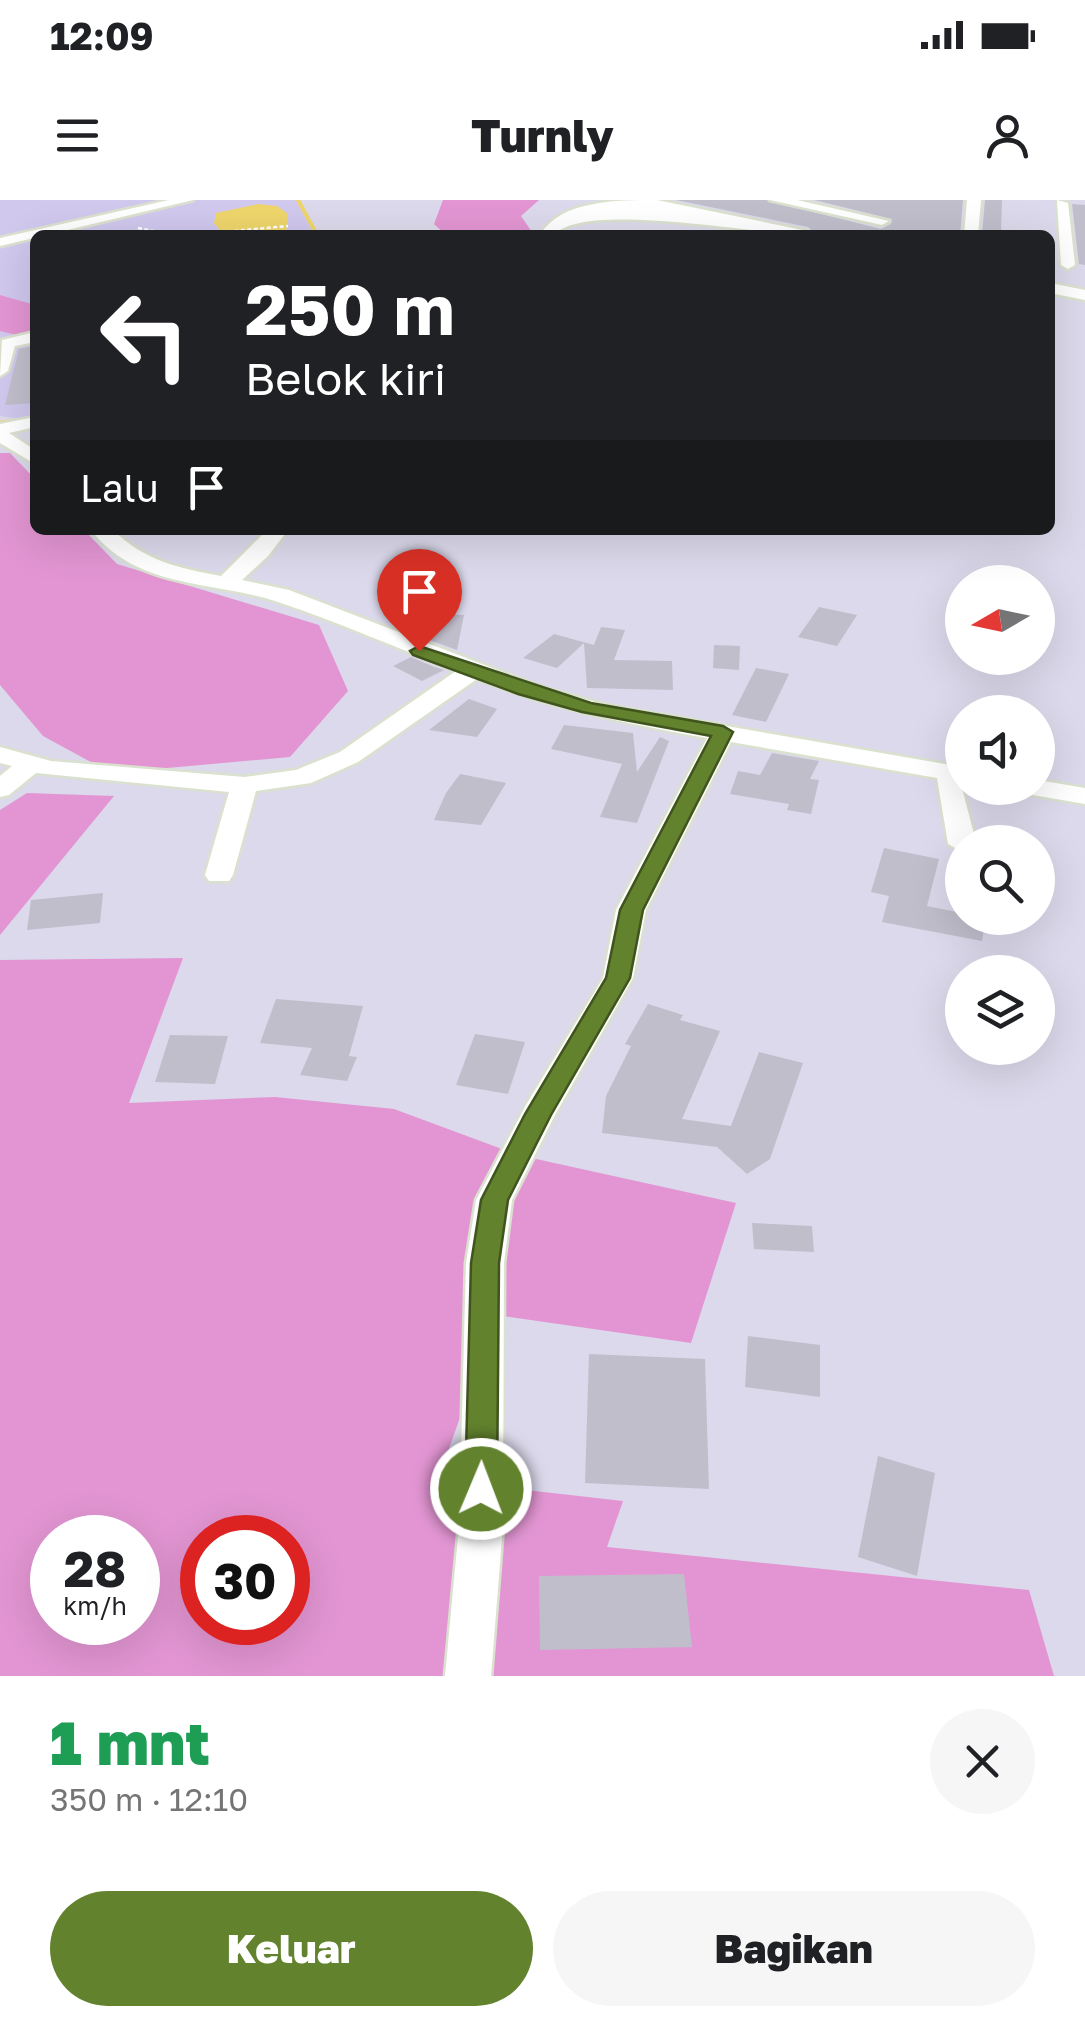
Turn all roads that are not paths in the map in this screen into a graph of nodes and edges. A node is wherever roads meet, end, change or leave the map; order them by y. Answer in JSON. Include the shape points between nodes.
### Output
{"nodes":[{"id":1,"x":175,"y":200,"type":"edge"},
{"id":2,"x":186,"y":200,"type":"edge"},
{"id":3,"x":628,"y":200,"type":"edge"},
{"id":4,"x":638,"y":200,"type":"edge"},
{"id":5,"x":777,"y":200,"type":"edge"},
{"id":6,"x":974,"y":200,"type":"edge"},
{"id":7,"x":886,"y":202,"type":"edge"},
{"id":8,"x":1060,"y":203,"type":"dead end"},
{"id":9,"x":881,"y":228,"type":"edge"},
{"id":10,"x":47,"y":230,"type":"edge"},
{"id":11,"x":50,"y":230,"type":"edge"},
{"id":12,"x":549,"y":230,"type":"edge"},
{"id":13,"x":784,"y":230,"type":"edge"},
{"id":14,"x":971,"y":230,"type":"edge"},
{"id":15,"x":30,"y":234,"type":"edge"},
{"id":16,"x":30,"y":234,"type":"edge"},
{"id":17,"x":0,"y":241,"type":"edge"},
{"id":18,"x":1055,"y":264,"type":"edge"},
{"id":19,"x":1068,"y":264,"type":"junction"},
{"id":20,"x":1085,"y":266,"type":"edge"},
{"id":21,"x":1055,"y":289,"type":"edge"},
{"id":22,"x":1085,"y":295,"type":"edge"},
{"id":23,"x":30,"y":338,"type":"edge"},
{"id":24,"x":0,"y":371,"type":"edge"},
{"id":25,"x":30,"y":423,"type":"edge"},
{"id":26,"x":0,"y":432,"type":"edge"},
{"id":27,"x":30,"y":454,"type":"edge"},
{"id":28,"x":106,"y":535,"type":"edge"},
{"id":29,"x":274,"y":535,"type":"edge"},
{"id":30,"x":261,"y":552,"type":"junction"},
{"id":31,"x":226,"y":583,"type":"junction"},
{"id":32,"x":281,"y":595,"type":"junction"},
{"id":33,"x":472,"y":670,"type":"junction"},
{"id":34,"x":723,"y":732,"type":"junction"},
{"id":35,"x":0,"y":756,"type":"edge"},
{"id":36,"x":30,"y":766,"type":"junction"},
{"id":37,"x":945,"y":772,"type":"edge"},
{"id":38,"x":244,"y":785,"type":"junction"},
{"id":39,"x":0,"y":789,"type":"edge"},
{"id":40,"x":1055,"y":791,"type":"edge"},
{"id":41,"x":1085,"y":796,"type":"edge"},
{"id":42,"x":219,"y":875,"type":"dead end"},
{"id":43,"x":468,"y":1676,"type":"edge"}],
"edges":[{"from":1,"to":10,"type":"street"},
{"from":2,"to":11,"type":"street"},
{"from":3,"to":12,"type":"street","via":[[574,210]]},
{"from":4,"to":13,"type":"street"},
{"from":5,"to":9,"type":"street"},
{"from":6,"to":14,"type":"street"},
{"from":7,"to":9,"type":"street"},
{"from":8,"to":19,"type":"street"},
{"from":15,"to":17,"type":"street"},
{"from":16,"to":17,"type":"street"},
{"from":18,"to":19,"type":"street"},
{"from":19,"to":20,"type":"street"},
{"from":21,"to":22,"type":"street"},
{"from":23,"to":24,"type":"street","via":[[8,343]]},
{"from":25,"to":26,"type":"street"},
{"from":26,"to":27,"type":"street"},
{"from":28,"to":31,"type":"street","via":[[144,564]]},
{"from":29,"to":30,"type":"street"},
{"from":30,"to":31,"type":"street"},
{"from":30,"to":32,"type":"street"},
{"from":31,"to":32,"type":"street"},
{"from":32,"to":33,"type":"street"},
{"from":33,"to":34,"type":"street","via":[[588,708]]},
{"from":33,"to":38,"type":"street","via":[[327,770]]},
{"from":34,"to":37,"type":"street"},
{"from":34,"to":43,"type":"street","via":[[632,910],[618,978],[494,1200],[485,1263],[481,1526]]},
{"from":35,"to":36,"type":"street"},
{"from":36,"to":38,"type":"street"},
{"from":36,"to":39,"type":"street"},
{"from":38,"to":42,"type":"street"},
{"from":40,"to":41,"type":"street"}]}
